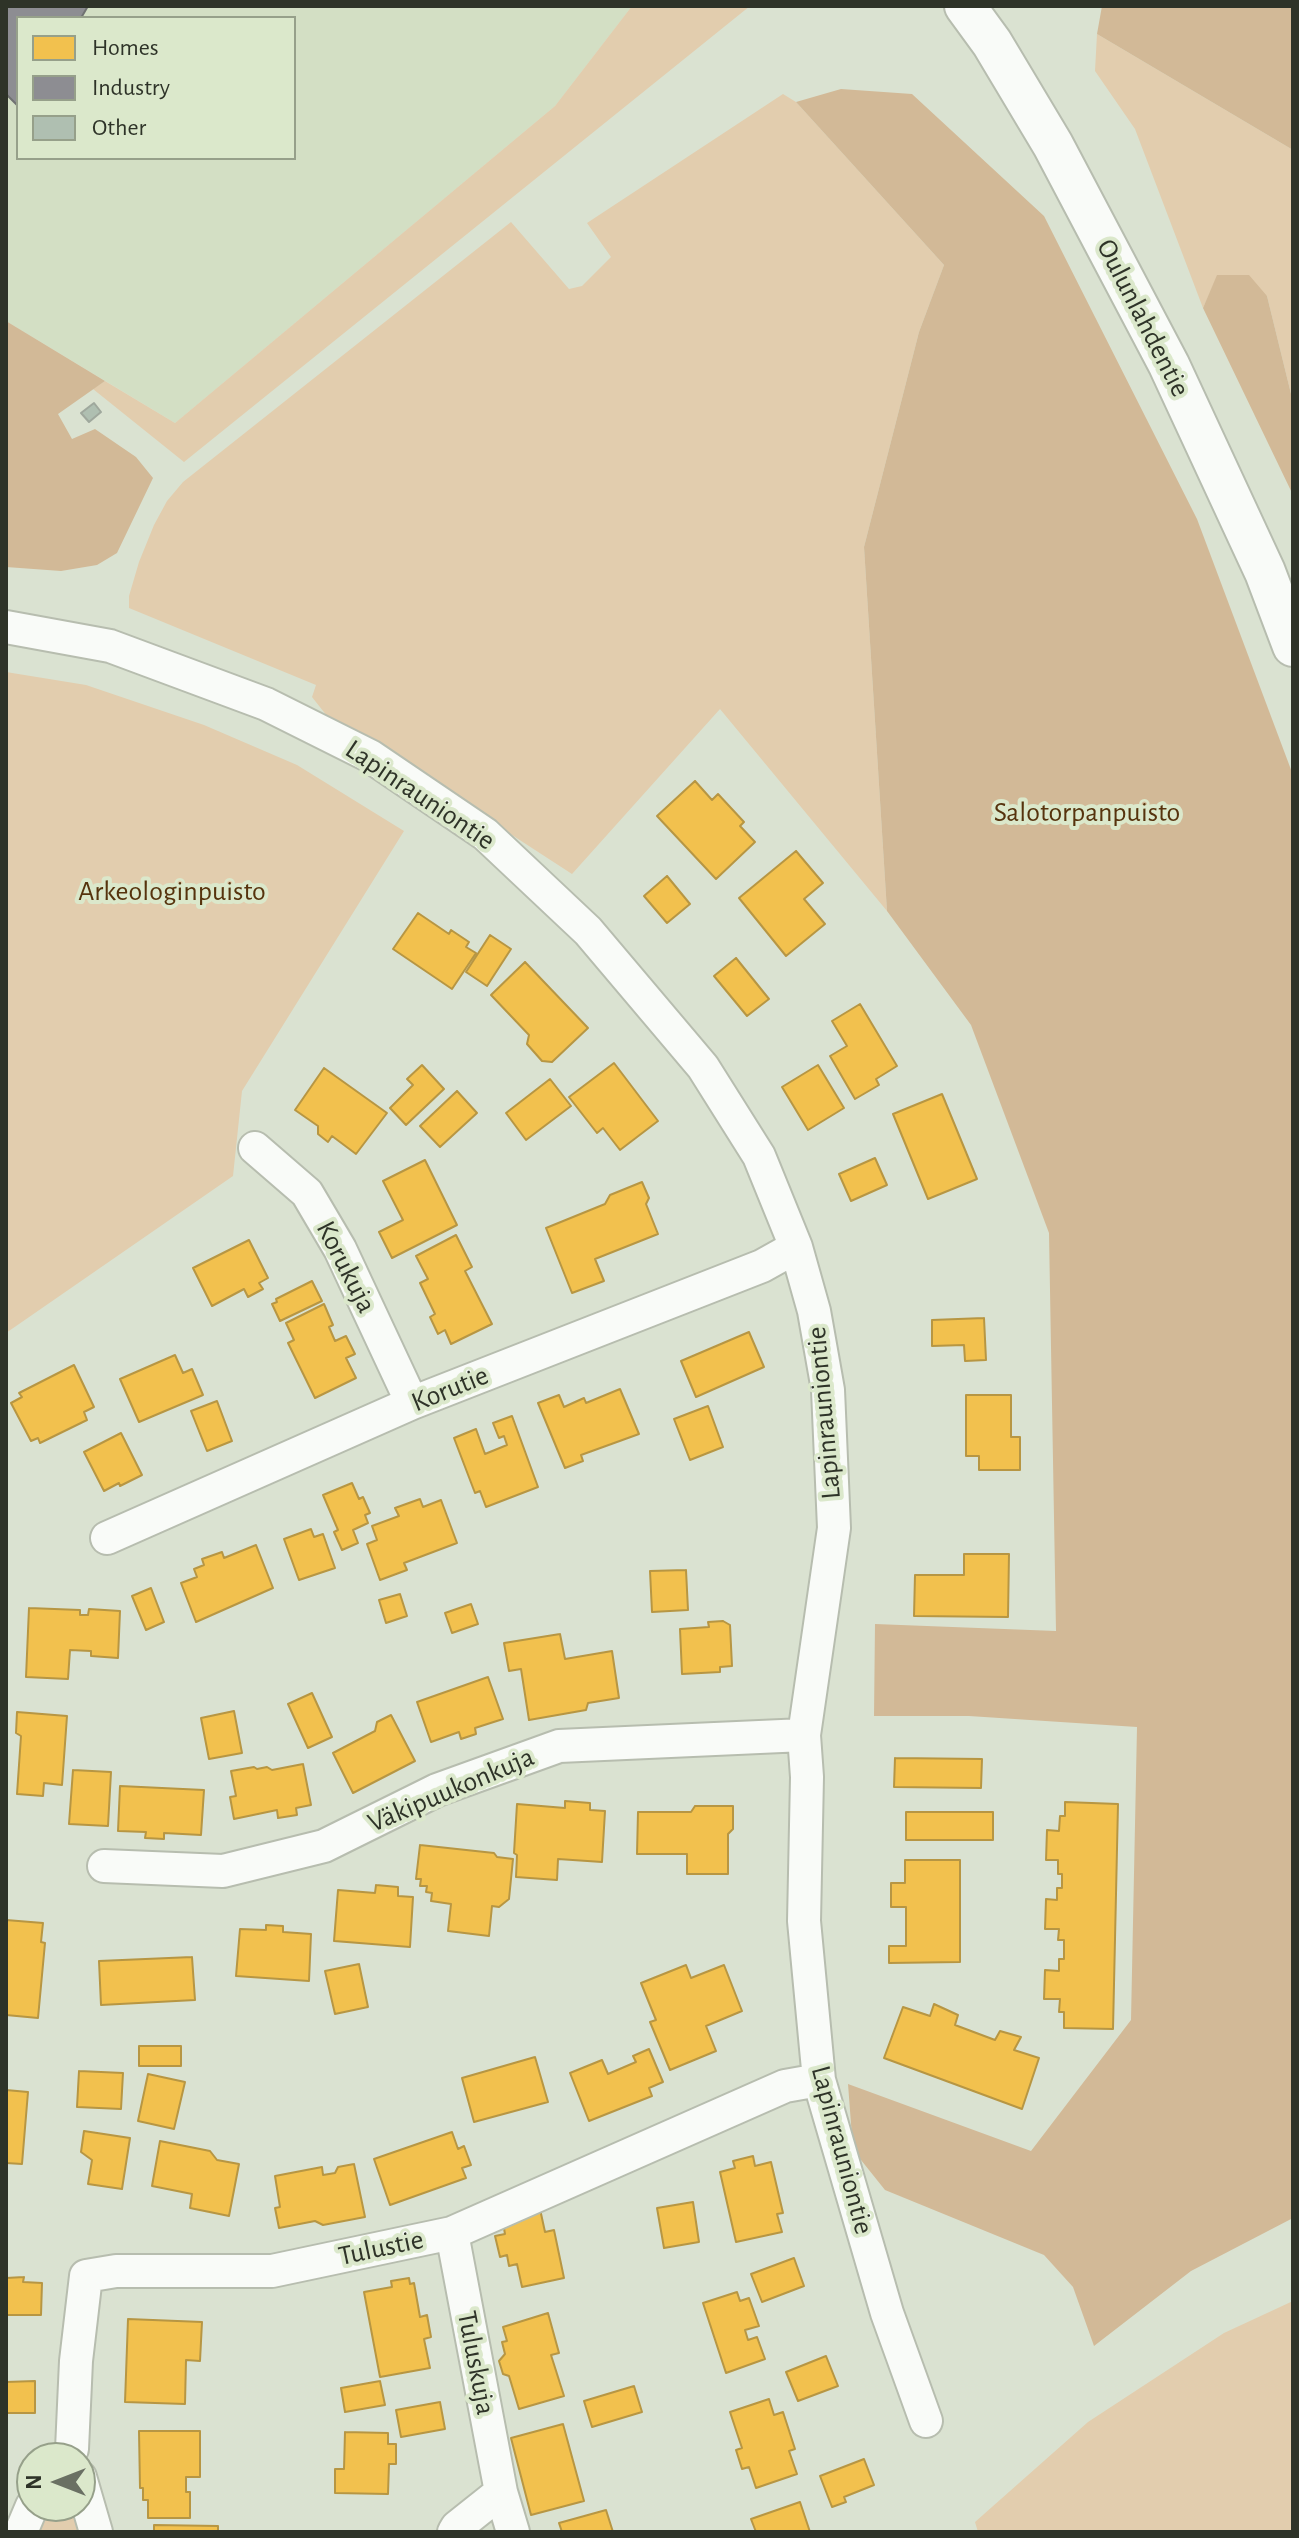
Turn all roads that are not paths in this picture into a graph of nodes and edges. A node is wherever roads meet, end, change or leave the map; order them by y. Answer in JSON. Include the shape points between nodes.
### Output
{"nodes":[{"id":1,"x":965,"y":6,"type":"edge"},
{"id":2,"x":6,"y":627,"type":"edge"},
{"id":3,"x":1293,"y":646,"type":"edge"},
{"id":4,"x":255,"y":1148,"type":"dead end"},
{"id":5,"x":796,"y":1247,"type":"junction"},
{"id":6,"x":412,"y":1403,"type":"junction"},
{"id":7,"x":107,"y":1538,"type":"dead end"},
{"id":8,"x":804,"y":1735,"type":"junction"},
{"id":9,"x":104,"y":1866,"type":"dead end"},
{"id":10,"x":819,"y":2080,"type":"junction"},
{"id":11,"x":452,"y":2233,"type":"junction"},
{"id":12,"x":926,"y":2421,"type":"dead end"},
{"id":13,"x":74,"y":2442,"type":"edge"},
{"id":14,"x":501,"y":2492,"type":"junction"},
{"id":15,"x":454,"y":2532,"type":"edge"},
{"id":16,"x":513,"y":2532,"type":"edge"}],
"edges":[{"from":1,"to":3,"type":"main road","name":"Oulunlahdentie","via":[[1053,145],[1169,365],[1265,572]]},
{"from":2,"to":5,"type":"street","name":"Lapinrauniontie","via":[[110,646],[266,704],[370,756],[485,834],[588,931],[703,1067],[759,1156]]},
{"from":4,"to":6,"type":"street","name":"Korukuja","via":[[307,1193],[340,1249]]},
{"from":5,"to":6,"type":"street","name":"Korutie","via":[[762,1266]]},
{"from":5,"to":8,"type":"street","name":"Lapinrauniontie","via":[[828,1390],[834,1528]]},
{"from":6,"to":7,"type":"street","name":"Korutie"},
{"from":8,"to":9,"type":"street","name":"Väkipuukonkuja","via":[[559,1746],[437,1790],[324,1846],[223,1871]]},
{"from":8,"to":10,"type":"street","name":"Lapinrauniontie","via":[[804,1921]]},
{"from":10,"to":11,"type":"street","name":"Tulustie","via":[[785,2086]]},
{"from":10,"to":12,"type":"street","name":"Lapinrauniontie","via":[[887,2313]]},
{"from":11,"to":13,"type":"street","name":"Tulustie","via":[[272,2271],[116,2271],[86,2276]]},
{"from":11,"to":14,"type":"street","name":"Tuluskuja"},
{"from":14,"to":15,"type":"street"},
{"from":14,"to":16,"type":"street","name":"Tuluskuja"}]}
